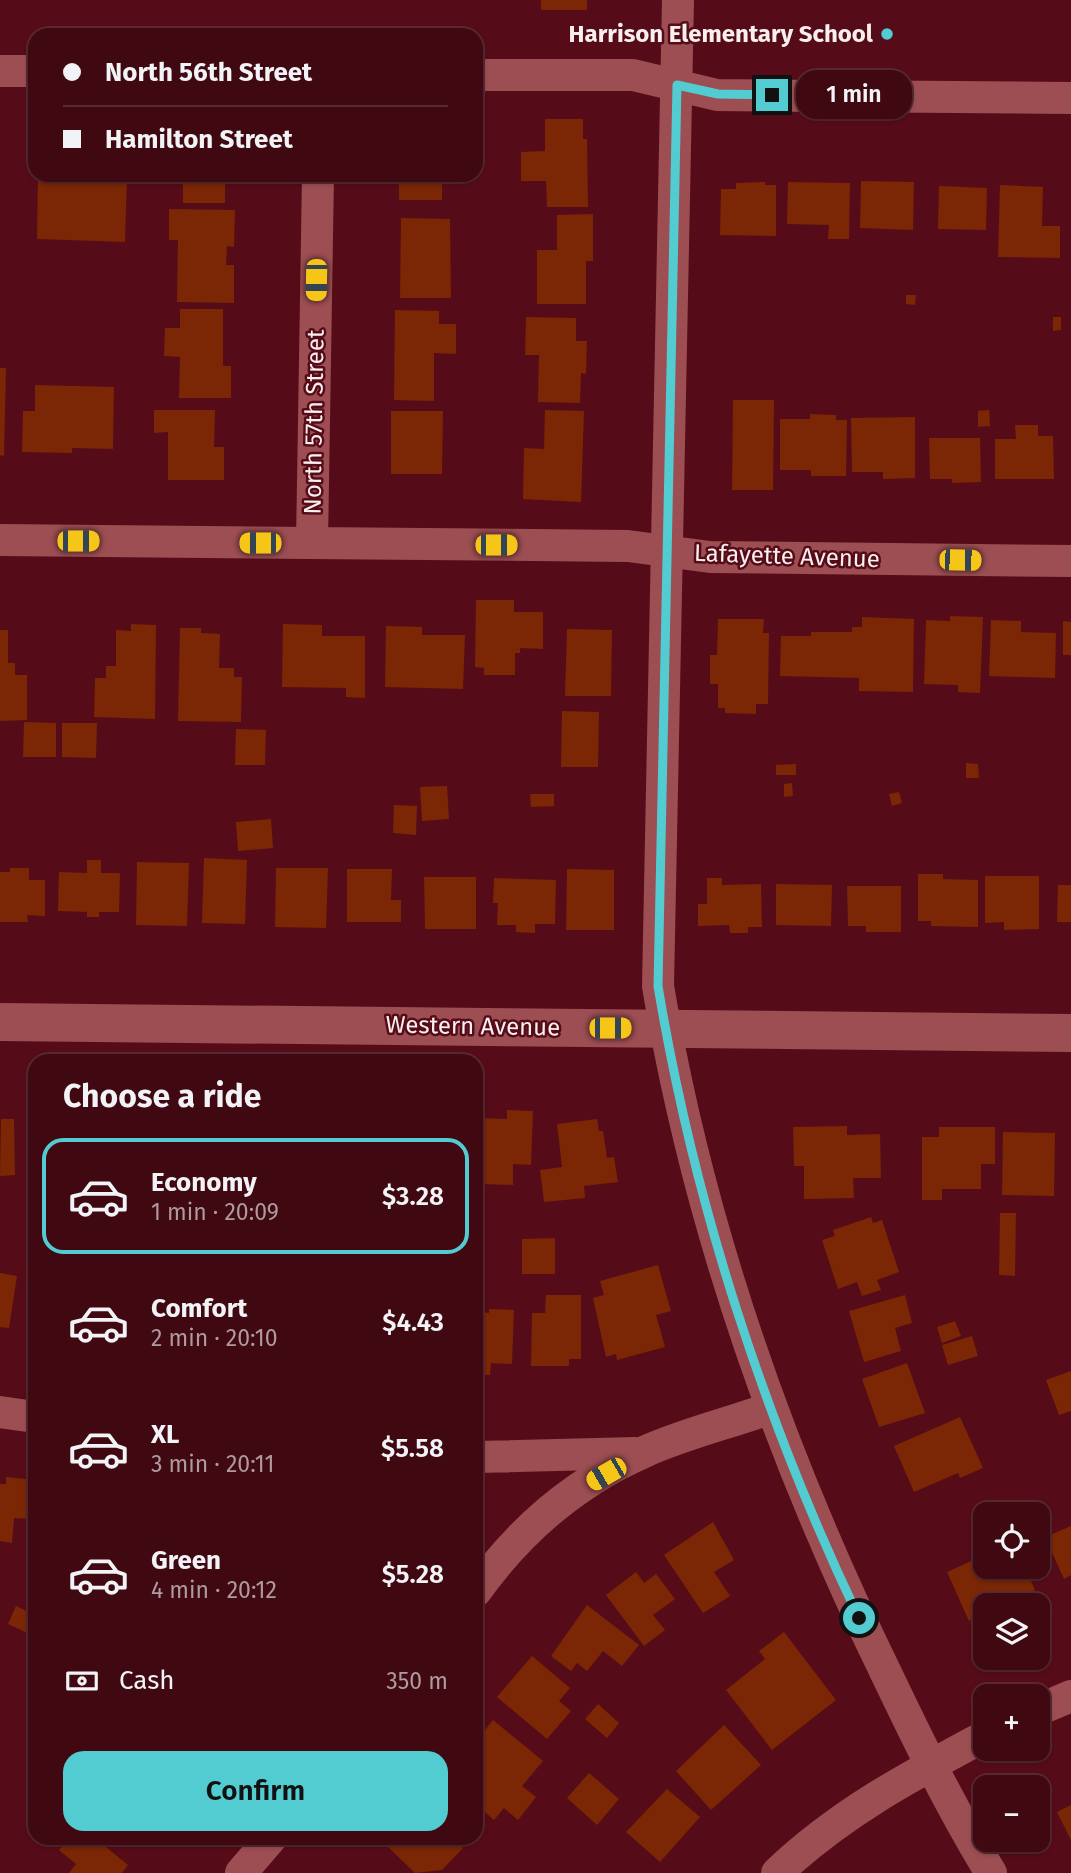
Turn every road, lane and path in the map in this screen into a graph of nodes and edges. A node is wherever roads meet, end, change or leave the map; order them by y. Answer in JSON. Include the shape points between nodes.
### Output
{"nodes":[{"id":1,"x":678,"y":0,"type":"edge"},
{"id":2,"x":0,"y":71,"type":"edge"},
{"id":3,"x":28,"y":71,"type":"edge"},
{"id":4,"x":483,"y":75,"type":"edge"},
{"id":5,"x":677,"y":85,"type":"junction"},
{"id":6,"x":1071,"y":97,"type":"edge"},
{"id":7,"x":318,"y":182,"type":"edge"},
{"id":8,"x":0,"y":540,"type":"edge"},
{"id":9,"x":312,"y":543,"type":"junction"},
{"id":10,"x":667,"y":551,"type":"junction"},
{"id":11,"x":1071,"y":561,"type":"edge"},
{"id":12,"x":0,"y":1022,"type":"edge"},
{"id":13,"x":665,"y":1028,"type":"junction"},
{"id":14,"x":1071,"y":1033,"type":"edge"},
{"id":15,"x":771,"y":1408,"type":"junction"},
{"id":16,"x":0,"y":1412,"type":"edge"},
{"id":17,"x":28,"y":1416,"type":"edge"},
{"id":18,"x":643,"y":1452,"type":"junction"},
{"id":19,"x":483,"y":1457,"type":"edge"},
{"id":20,"x":483,"y":1571,"type":"edge"},
{"id":21,"x":1071,"y":1696,"type":"edge"},
{"id":22,"x":1050,"y":1705,"type":"edge"},
{"id":23,"x":973,"y":1742,"type":"edge"},
{"id":24,"x":931,"y":1765,"type":"junction"},
{"id":25,"x":265,"y":1845,"type":"edge"},
{"id":26,"x":241,"y":1873,"type":"edge"},
{"id":27,"x":777,"y":1873,"type":"edge"},
{"id":28,"x":991,"y":1873,"type":"edge"}],
"edges":[{"from":1,"to":5,"type":"street"},
{"from":2,"to":3,"type":"street"},
{"from":4,"to":5,"type":"street","via":[[633,75]]},
{"from":5,"to":6,"type":"street","via":[[718,94]]},
{"from":5,"to":10,"type":"street"},
{"from":7,"to":9,"type":"street","name":"North 57th Street"},
{"from":8,"to":9,"type":"street","name":"Lafayette Avenue"},
{"from":9,"to":10,"type":"street","name":"Lafayette Avenue","via":[[628,546]]},
{"from":10,"to":11,"type":"street","name":"Lafayette Avenue","via":[[710,557]]},
{"from":10,"to":13,"type":"street","via":[[658,986]]},
{"from":12,"to":13,"type":"street","name":"Western Avenue"},
{"from":13,"to":14,"type":"street","name":"Western Avenue"},
{"from":13,"to":15,"type":"street","via":[[675,1086],[724,1268]]},
{"from":15,"to":18,"type":"street"},
{"from":15,"to":24,"type":"street","via":[[848,1595]]},
{"from":16,"to":17,"type":"street"},
{"from":18,"to":19,"type":"street"},
{"from":18,"to":20,"type":"street","via":[[535,1520]]},
{"from":21,"to":22,"type":"street"},
{"from":23,"to":24,"type":"street"},
{"from":24,"to":27,"type":"street","via":[[837,1821]]},
{"from":24,"to":28,"type":"street"},
{"from":25,"to":26,"type":"street"}]}
